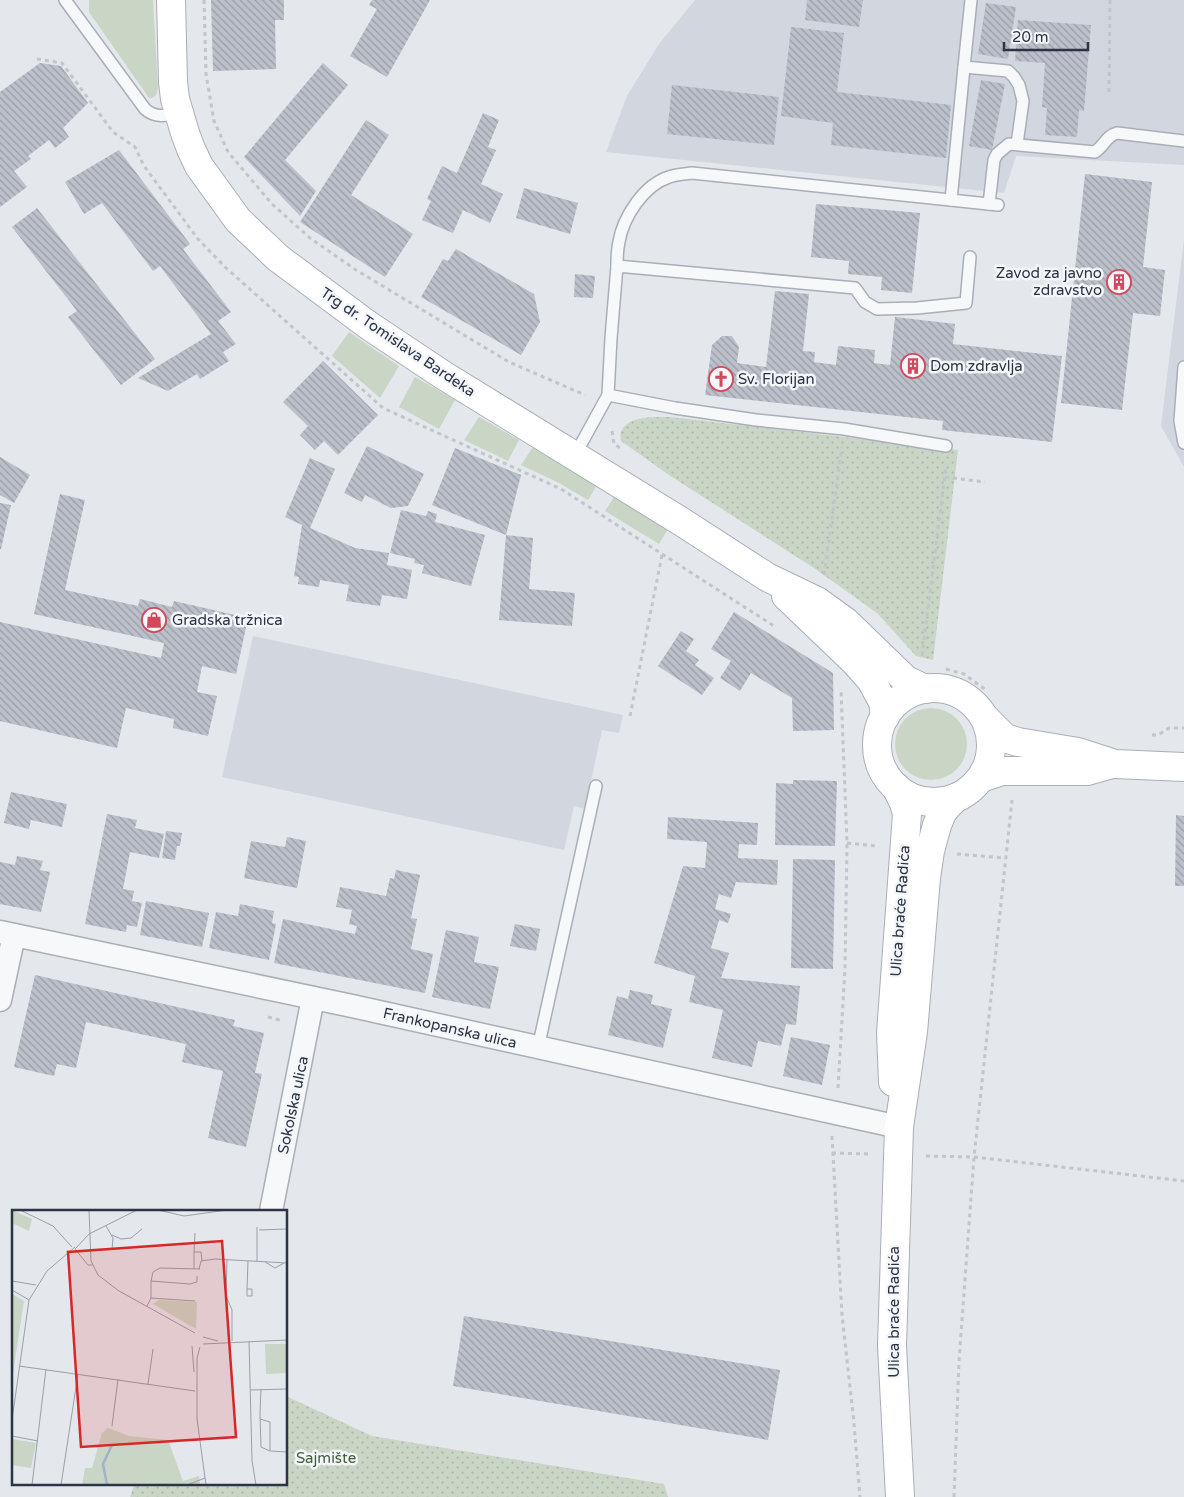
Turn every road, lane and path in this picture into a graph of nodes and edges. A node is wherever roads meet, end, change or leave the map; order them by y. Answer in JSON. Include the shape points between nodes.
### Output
{"nodes":[{"id":1,"x":64,"y":0,"type":"edge"},
{"id":2,"x":171,"y":0,"type":"edge"},
{"id":3,"x":204,"y":0,"type":"edge"},
{"id":4,"x":971,"y":0,"type":"edge"},
{"id":5,"x":1110,"y":0,"type":"edge"},
{"id":6,"x":36,"y":59,"type":"dead end"},
{"id":7,"x":964,"y":67,"type":"junction"},
{"id":8,"x":1109,"y":92,"type":"dead end"},
{"id":9,"x":178,"y":113,"type":"junction"},
{"id":10,"x":1184,"y":142,"type":"edge"},
{"id":11,"x":1017,"y":144,"type":"junction"},
{"id":12,"x":951,"y":200,"type":"junction"},
{"id":13,"x":970,"y":257,"type":"dead end"},
{"id":14,"x":617,"y":266,"type":"junction"},
{"id":15,"x":1184,"y":367,"type":"edge"},
{"id":16,"x":606,"y":399,"type":"junction"},
{"id":17,"x":844,"y":429,"type":"junction"},
{"id":18,"x":1184,"y":444,"type":"edge"},
{"id":19,"x":946,"y":446,"type":"joint"},
{"id":20,"x":575,"y":455,"type":"junction"},
{"id":21,"x":630,"y":455,"type":"dead end"},
{"id":22,"x":945,"y":478,"type":"junction"},
{"id":23,"x":986,"y":482,"type":"dead end"},
{"id":24,"x":662,"y":555,"type":"junction"},
{"id":25,"x":768,"y":577,"type":"junction"},
{"id":26,"x":823,"y":582,"type":"dead end"},
{"id":27,"x":775,"y":627,"type":"dead end"},
{"id":28,"x":928,"y":673,"type":"junction"},
{"id":29,"x":841,"y":683,"type":"dead end"},
{"id":30,"x":987,"y":691,"type":"dead end"},
{"id":31,"x":630,"y":716,"type":"dead end"},
{"id":32,"x":884,"y":717,"type":"junction"},
{"id":33,"x":984,"y":718,"type":"junction"},
{"id":34,"x":1115,"y":764,"type":"junction"},
{"id":35,"x":1184,"y":767,"type":"edge"},
{"id":36,"x":981,"y":778,"type":"junction"},
{"id":37,"x":596,"y":786,"type":"dead end"},
{"id":38,"x":896,"y":787,"type":"junction"},
{"id":39,"x":1012,"y":794,"type":"dead end"},
{"id":40,"x":955,"y":798,"type":"junction"},
{"id":41,"x":7,"y":933,"type":"edge"},
{"id":42,"x":314,"y":998,"type":"junction"},
{"id":43,"x":0,"y":1000,"type":"edge"},
{"id":44,"x":538,"y":1048,"type":"junction"},
{"id":45,"x":837,"y":1114,"type":"junction"},
{"id":46,"x":899,"y":1127,"type":"junction"},
{"id":47,"x":832,"y":1153,"type":"junction"},
{"id":48,"x":898,"y":1156,"type":"junction"},
{"id":49,"x":974,"y":1157,"type":"junction"},
{"id":50,"x":1184,"y":1181,"type":"edge"},
{"id":51,"x":271,"y":1210,"type":"edge"},
{"id":52,"x":860,"y":1497,"type":"edge"},
{"id":53,"x":900,"y":1497,"type":"edge"},
{"id":54,"x":954,"y":1497,"type":"edge"}],
"edges":[{"from":1,"to":9,"type":"lane","via":[[150,114],[168,116]]},
{"from":2,"to":9,"type":"main road","name":"Trg dr. Tomislava Bardeka","via":[[173,82]]},
{"from":3,"to":16,"type":"path","via":[[206,74],[214,121],[228,152],[272,204],[310,238],[356,270],[509,362]]},
{"from":4,"to":7,"type":"lane"},
{"from":5,"to":8,"type":"path"},
{"from":6,"to":24,"type":"path","via":[[62,64],[113,132],[135,147],[170,203],[198,239],[383,408],[561,490]]},
{"from":7,"to":11,"type":"lane","via":[[1008,71],[1014,77],[1023,101]]},
{"from":7,"to":12,"type":"lane"},
{"from":9,"to":20,"type":"main road","name":"Trg dr. Tomislava Bardeka","via":[[199,166],[238,220],[278,258],[368,325]]},
{"from":10,"to":11,"type":"lane","via":[[1117,133],[1108,137],[1095,152]]},
{"from":11,"to":12,"type":"lane","via":[[1009,144],[994,160],[993,204]]},
{"from":12,"to":14,"type":"lane","via":[[692,172],[669,177],[638,200],[619,241]]},
{"from":13,"to":14,"type":"lane","via":[[966,303],[917,308],[877,308],[865,302],[855,288]]},
{"from":14,"to":16,"type":"lane"},
{"from":15,"to":18,"type":"lane","via":[[1180,421]]},
{"from":16,"to":17,"type":"lane"},
{"from":16,"to":20,"type":"lane"},
{"from":16,"to":21,"type":"path","via":[[615,413],[614,444]]},
{"from":17,"to":19,"type":"lane"},
{"from":17,"to":26,"type":"path"},
{"from":19,"to":22,"type":"path"},
{"from":20,"to":25,"type":"main road","name":"Trg dr. Tomislava Bardeka"},
{"from":22,"to":23,"type":"path"},
{"from":22,"to":28,"type":"path"},
{"from":24,"to":27,"type":"path"},
{"from":24,"to":31,"type":"path"},
{"from":25,"to":28,"type":"main road","name":"Trg dr. Tomislava Bardeka","via":[[817,601],[846,622],[906,680]]},
{"from":25,"to":32,"type":"main road","name":"Trg dr. Tomislava Bardeka","via":[[872,680],[883,702]]},
{"from":28,"to":30,"type":"path","via":[[964,674]]},
{"from":28,"to":32,"type":"main road"},
{"from":28,"to":33,"type":"main road","via":[[941,689],[968,700]]},
{"from":29,"to":45,"type":"path","via":[[847,844]]},
{"from":32,"to":38,"type":"main road","via":[[878,735],[878,754],[884,772]]},
{"from":33,"to":34,"type":"main road","via":[[1005,738],[1078,752]]},
{"from":33,"to":36,"type":"main road","via":[[991,748]]},
{"from":34,"to":35,"type":"main road"},
{"from":34,"to":36,"type":"main road","via":[[1087,771],[1002,771]]},
{"from":36,"to":40,"type":"main road","via":[[970,790]]},
{"from":37,"to":44,"type":"lane"},
{"from":38,"to":40,"type":"main road","via":[[924,801],[940,802]]},
{"from":38,"to":46,"type":"main road","name":"Ulica braće Radića","via":[[907,814],[891,1033],[891,1071]]},
{"from":39,"to":49,"type":"path"},
{"from":40,"to":46,"type":"main road","name":"Ulica braće Radića","via":[[943,811],[930,851],[913,1032]]},
{"from":41,"to":42,"type":"street","name":"Frankopanska ulica"},
{"from":41,"to":43,"type":"street"},
{"from":42,"to":44,"type":"street","name":"Frankopanska ulica"},
{"from":42,"to":51,"type":"street","name":"Sokolska ulica"},
{"from":44,"to":45,"type":"street","name":"Frankopanska ulica"},
{"from":45,"to":46,"type":"street","name":"Frankopanska ulica"},
{"from":45,"to":47,"type":"path","via":[[831,1138]]},
{"from":46,"to":48,"type":"main road","name":"Ulica braće Radića"},
{"from":47,"to":48,"type":"path"},
{"from":47,"to":52,"type":"path","via":[[842,1315]]},
{"from":48,"to":49,"type":"path"},
{"from":48,"to":53,"type":"main road","name":"Ulica braće Radića","via":[[892,1346]]},
{"from":49,"to":50,"type":"path"},
{"from":49,"to":54,"type":"path"}]}
